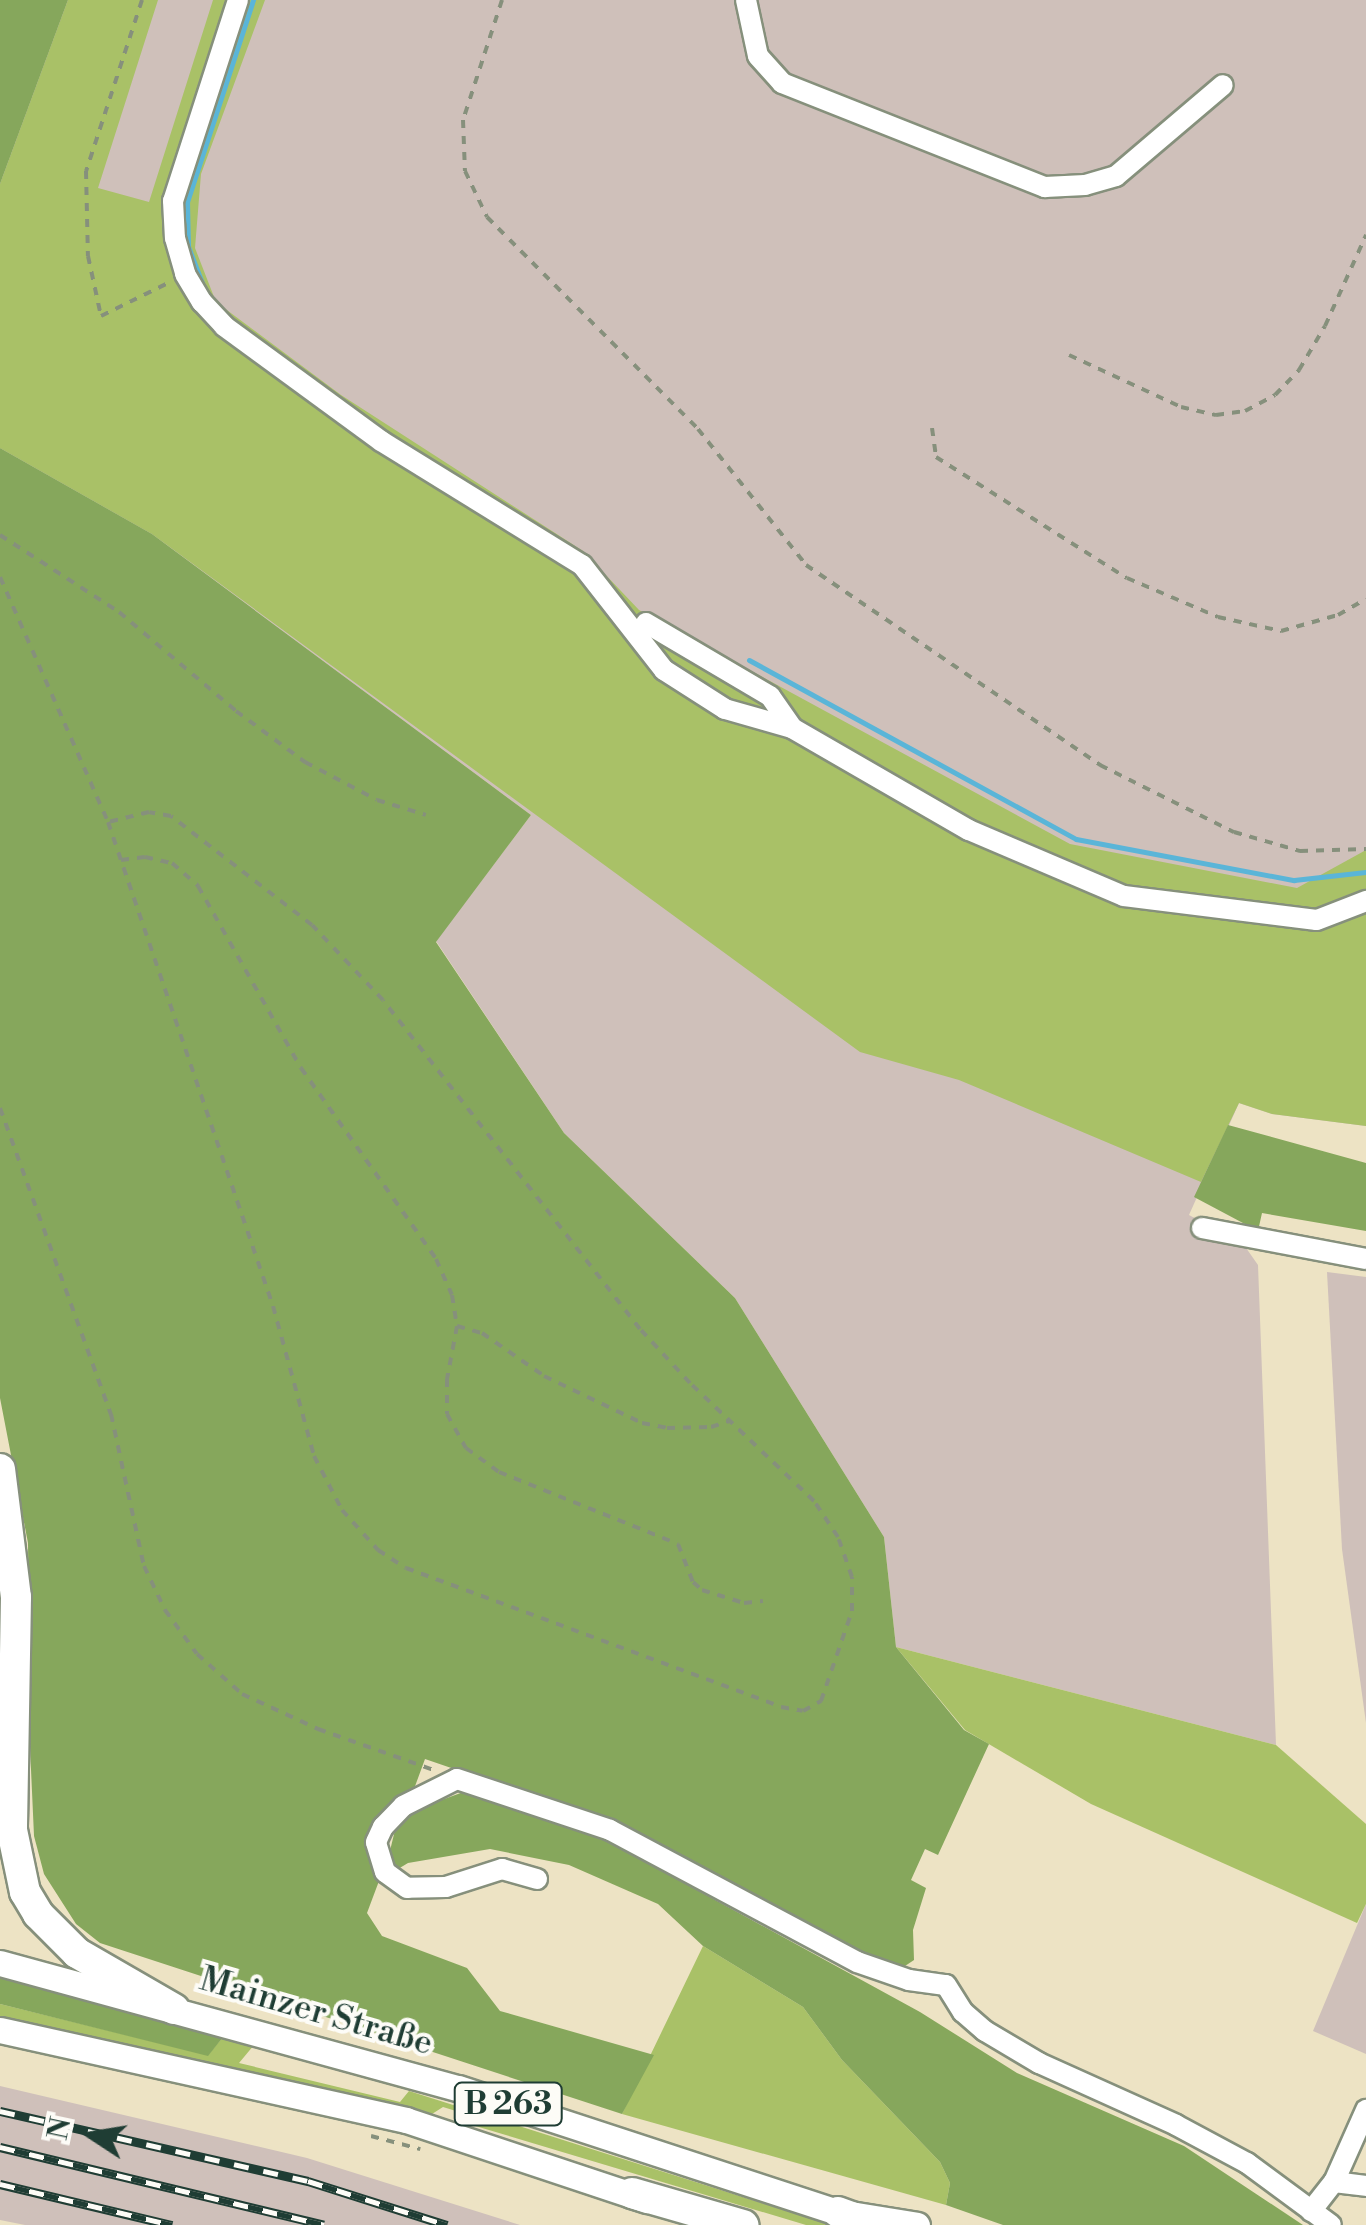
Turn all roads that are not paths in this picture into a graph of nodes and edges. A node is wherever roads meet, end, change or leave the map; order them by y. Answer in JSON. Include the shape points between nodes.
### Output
{"nodes":[{"id":1,"x":238,"y":0,"type":"edge"},
{"id":2,"x":746,"y":0,"type":"edge"},
{"id":3,"x":1223,"y":85,"type":"dead end"},
{"id":4,"x":646,"y":624,"type":"dead end"},
{"id":5,"x":792,"y":728,"type":"junction"},
{"id":6,"x":1366,"y":900,"type":"edge"},
{"id":7,"x":1202,"y":1228,"type":"dead end"},
{"id":8,"x":1366,"y":1258,"type":"edge"},
{"id":9,"x":0,"y":1469,"type":"edge"},
{"id":10,"x":537,"y":1879,"type":"dead end"},
{"id":11,"x":0,"y":1963,"type":"edge"},
{"id":12,"x":174,"y":2009,"type":"junction"},
{"id":13,"x":0,"y":2030,"type":"edge"},
{"id":14,"x":1366,"y":2110,"type":"edge"},
{"id":15,"x":1334,"y":2182,"type":"junction"},
{"id":16,"x":1366,"y":2186,"type":"edge"},
{"id":17,"x":632,"y":2192,"type":"junction"},
{"id":18,"x":1311,"y":2211,"type":"junction"},
{"id":19,"x":838,"y":2212,"type":"junction"},
{"id":20,"x":698,"y":2225,"type":"edge"},
{"id":21,"x":742,"y":2225,"type":"edge"},
{"id":22,"x":874,"y":2225,"type":"edge"},
{"id":23,"x":916,"y":2225,"type":"edge"},
{"id":24,"x":1331,"y":2225,"type":"edge"}],
"edges":[{"from":1,"to":5,"type":"street","via":[[176,182],[174,238],[202,302],[333,408],[582,565],[664,670],[725,709]]},
{"from":2,"to":3,"type":"street","via":[[758,56],[782,83],[1045,187],[1116,176]]},
{"from":4,"to":5,"type":"street","via":[[770,696]]},
{"from":5,"to":6,"type":"street","via":[[969,830],[1124,896],[1318,920]]},
{"from":7,"to":8,"type":"street"},
{"from":9,"to":12,"type":"highway","via":[[16,1597],[12,1830],[25,1892],[77,1952]]},
{"from":10,"to":18,"type":"street","via":[[502,1869],[446,1887],[407,1888],[385,1872],[376,1842],[403,1806],[457,1779],[610,1830],[857,1962],[946,1985],[985,2032],[1233,2155]]},
{"from":11,"to":12,"type":"main road","name":"Mainzer Straße","number":"B 263"},
{"from":12,"to":19,"type":"main road","name":"Mainzer Straße","number":"B 263","via":[[476,2094]]},
{"from":13,"to":17,"type":"main road","number":"B 263","via":[[406,2120]]},
{"from":14,"to":15,"type":"street"},
{"from":15,"to":16,"type":"street"},
{"from":15,"to":18,"type":"street"},
{"from":17,"to":20,"type":"main road","number":"B 263"},
{"from":17,"to":21,"type":"highway"},
{"from":18,"to":24,"type":"street"},
{"from":19,"to":22,"type":"highway","number":"B 263"},
{"from":19,"to":23,"type":"main road","number":"B 263"}]}
